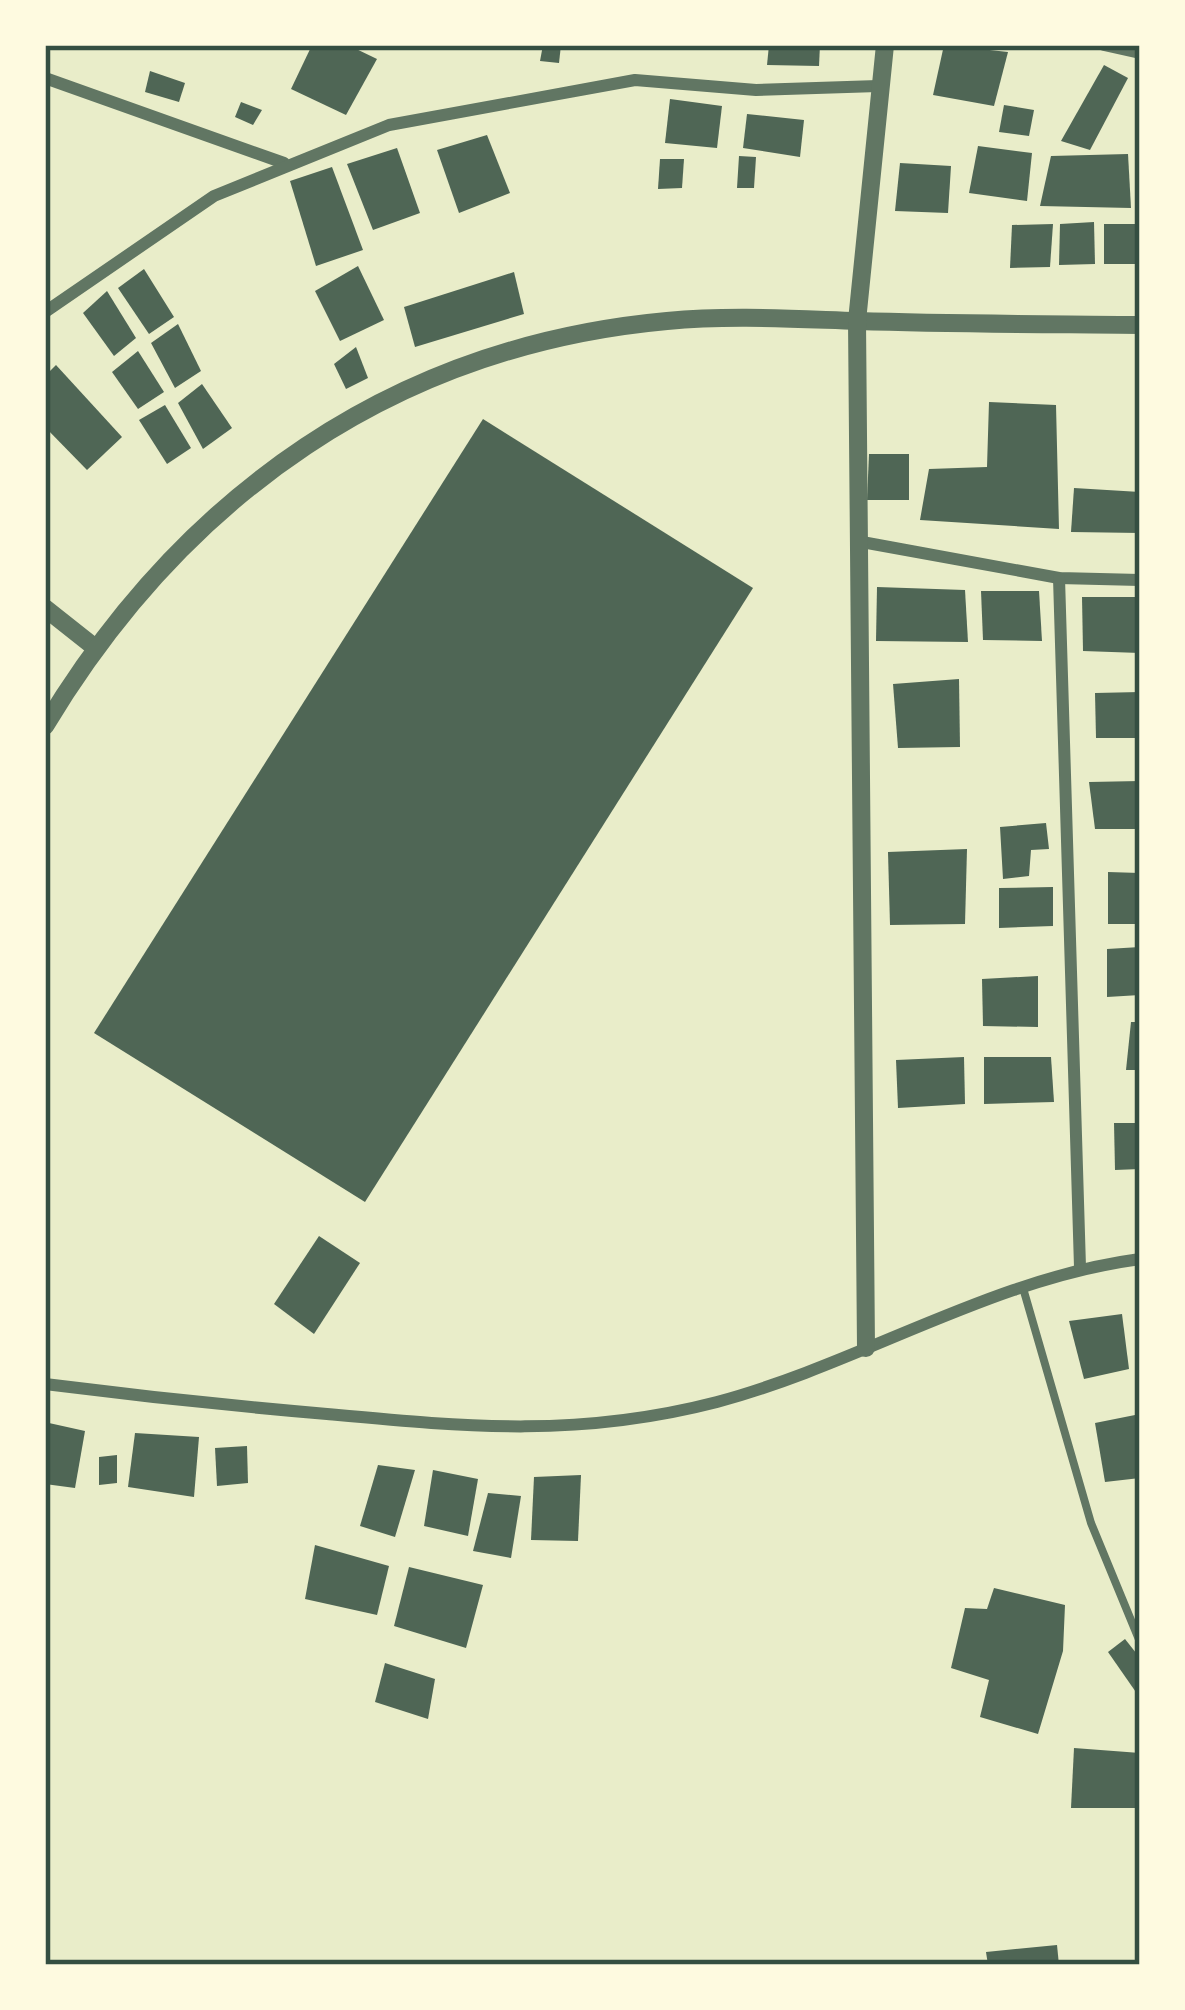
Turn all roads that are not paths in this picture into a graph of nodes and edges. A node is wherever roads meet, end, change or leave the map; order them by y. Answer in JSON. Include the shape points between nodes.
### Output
{"nodes":[{"id":1,"x":885,"y":45,"type":"edge"},
{"id":2,"x":1104,"y":45,"type":"edge"},
{"id":3,"x":1140,"y":53,"type":"edge"},
{"id":4,"x":45,"y":78,"type":"edge"},
{"id":5,"x":878,"y":86,"type":"junction"},
{"id":6,"x":285,"y":163,"type":"junction"},
{"id":7,"x":45,"y":312,"type":"edge"},
{"id":8,"x":857,"y":321,"type":"junction"},
{"id":9,"x":1140,"y":325,"type":"edge"},
{"id":10,"x":862,"y":542,"type":"junction"},
{"id":11,"x":1059,"y":578,"type":"junction"},
{"id":12,"x":1140,"y":580,"type":"edge"},
{"id":13,"x":45,"y":608,"type":"edge"},
{"id":14,"x":93,"y":646,"type":"junction"},
{"id":15,"x":45,"y":726,"type":"edge"},
{"id":16,"x":1140,"y":1259,"type":"edge"},
{"id":17,"x":1081,"y":1267,"type":"junction"},
{"id":18,"x":1022,"y":1287,"type":"junction"},
{"id":19,"x":866,"y":1348,"type":"junction"},
{"id":20,"x":45,"y":1384,"type":"edge"},
{"id":21,"x":1140,"y":1642,"type":"edge"}],
"edges":[{"from":1,"to":5,"type":"street"},
{"from":2,"to":3,"type":"street"},
{"from":4,"to":6,"type":"street"},
{"from":5,"to":6,"type":"street","via":[[756,91],[635,80],[389,125]]},
{"from":5,"to":8,"type":"street"},
{"from":6,"to":7,"type":"street","via":[[214,196]]},
{"from":8,"to":9,"type":"street"},
{"from":8,"to":10,"type":"street"},
{"from":8,"to":14,"type":"street","via":[[666,321],[500,353],[420,381],[342,422],[229,504]]},
{"from":10,"to":11,"type":"street"},
{"from":10,"to":19,"type":"street"},
{"from":11,"to":12,"type":"street"},
{"from":11,"to":17,"type":"street"},
{"from":13,"to":14,"type":"street"},
{"from":14,"to":15,"type":"street"},
{"from":16,"to":17,"type":"street"},
{"from":17,"to":18,"type":"street"},
{"from":18,"to":19,"type":"street"},
{"from":18,"to":21,"type":"lane","via":[[1091,1522]]},
{"from":19,"to":20,"type":"street","via":[[718,1401],[607,1425],[487,1430]]}]}
